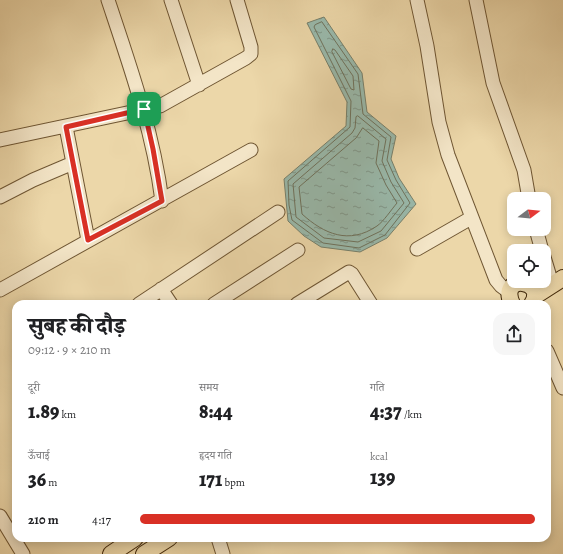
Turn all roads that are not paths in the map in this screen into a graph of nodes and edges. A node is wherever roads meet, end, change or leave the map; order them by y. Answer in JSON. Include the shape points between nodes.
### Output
{"nodes":[{"id":1,"x":108,"y":0,"type":"edge"},
{"id":2,"x":170,"y":0,"type":"edge"},
{"id":3,"x":236,"y":0,"type":"edge"},
{"id":4,"x":417,"y":0,"type":"edge"},
{"id":5,"x":476,"y":0,"type":"edge"},
{"id":6,"x":199,"y":85,"type":"junction"},
{"id":7,"x":144,"y":109,"type":"junction"},
{"id":8,"x":66,"y":127,"type":"junction"},
{"id":9,"x":0,"y":140,"type":"edge"},
{"id":10,"x":252,"y":150,"type":"dead end"},
{"id":11,"x":73,"y":163,"type":"junction"},
{"id":12,"x":528,"y":192,"type":"edge"},
{"id":13,"x":0,"y":197,"type":"edge"},
{"id":14,"x":162,"y":201,"type":"junction"},
{"id":15,"x":278,"y":212,"type":"dead end"},
{"id":16,"x":471,"y":218,"type":"junction"},
{"id":17,"x":88,"y":240,"type":"junction"},
{"id":18,"x":417,"y":249,"type":"dead end"},
{"id":19,"x":298,"y":250,"type":"dead end"},
{"id":20,"x":511,"y":288,"type":"edge"},
{"id":21,"x":161,"y":289,"type":"junction"},
{"id":22,"x":0,"y":290,"type":"edge"},
{"id":23,"x":507,"y":299,"type":"edge"},
{"id":24,"x":145,"y":300,"type":"edge"},
{"id":25,"x":168,"y":300,"type":"edge"},
{"id":26,"x":220,"y":300,"type":"edge"},
{"id":27,"x":304,"y":300,"type":"edge"},
{"id":28,"x":368,"y":300,"type":"edge"},
{"id":29,"x":551,"y":356,"type":"edge"},
{"id":30,"x":560,"y":370,"type":"edge"},
{"id":31,"x":563,"y":388,"type":"edge"},
{"id":32,"x":0,"y":516,"type":"edge"},
{"id":33,"x":12,"y":536,"type":"edge"},
{"id":34,"x":16,"y":542,"type":"edge"},
{"id":35,"x":130,"y":542,"type":"edge"},
{"id":36,"x":219,"y":542,"type":"edge"},
{"id":37,"x":163,"y":546,"type":"edge"},
{"id":38,"x":23,"y":554,"type":"edge"},
{"id":39,"x":111,"y":554,"type":"edge"},
{"id":40,"x":144,"y":554,"type":"edge"},
{"id":41,"x":223,"y":554,"type":"edge"}],
"edges":[{"from":1,"to":7,"type":"street"},
{"from":2,"to":6,"type":"street"},
{"from":3,"to":6,"type":"street","via":[[251,54]]},
{"from":4,"to":16,"type":"street","via":[[443,140]]},
{"from":5,"to":12,"type":"street","via":[[493,83],[522,163]]},
{"from":6,"to":7,"type":"street","via":[[168,103]]},
{"from":7,"to":8,"type":"street"},
{"from":7,"to":14,"type":"street"},
{"from":8,"to":9,"type":"street"},
{"from":8,"to":11,"type":"street"},
{"from":10,"to":14,"type":"street"},
{"from":11,"to":13,"type":"street"},
{"from":11,"to":17,"type":"street"},
{"from":14,"to":17,"type":"street"},
{"from":15,"to":21,"type":"street"},
{"from":16,"to":18,"type":"street"},
{"from":16,"to":23,"type":"street","via":[[496,280]]},
{"from":17,"to":22,"type":"street"},
{"from":19,"to":26,"type":"street"},
{"from":20,"to":23,"type":"main road"},
{"from":21,"to":24,"type":"street"},
{"from":21,"to":25,"type":"street"},
{"from":27,"to":28,"type":"street","via":[[349,272]]},
{"from":29,"to":30,"type":"street"},
{"from":30,"to":31,"type":"street"},
{"from":32,"to":33,"type":"street"},
{"from":34,"to":38,"type":"street"},
{"from":35,"to":39,"type":"main road"},
{"from":36,"to":41,"type":"street"},
{"from":37,"to":40,"type":"main road"}]}
